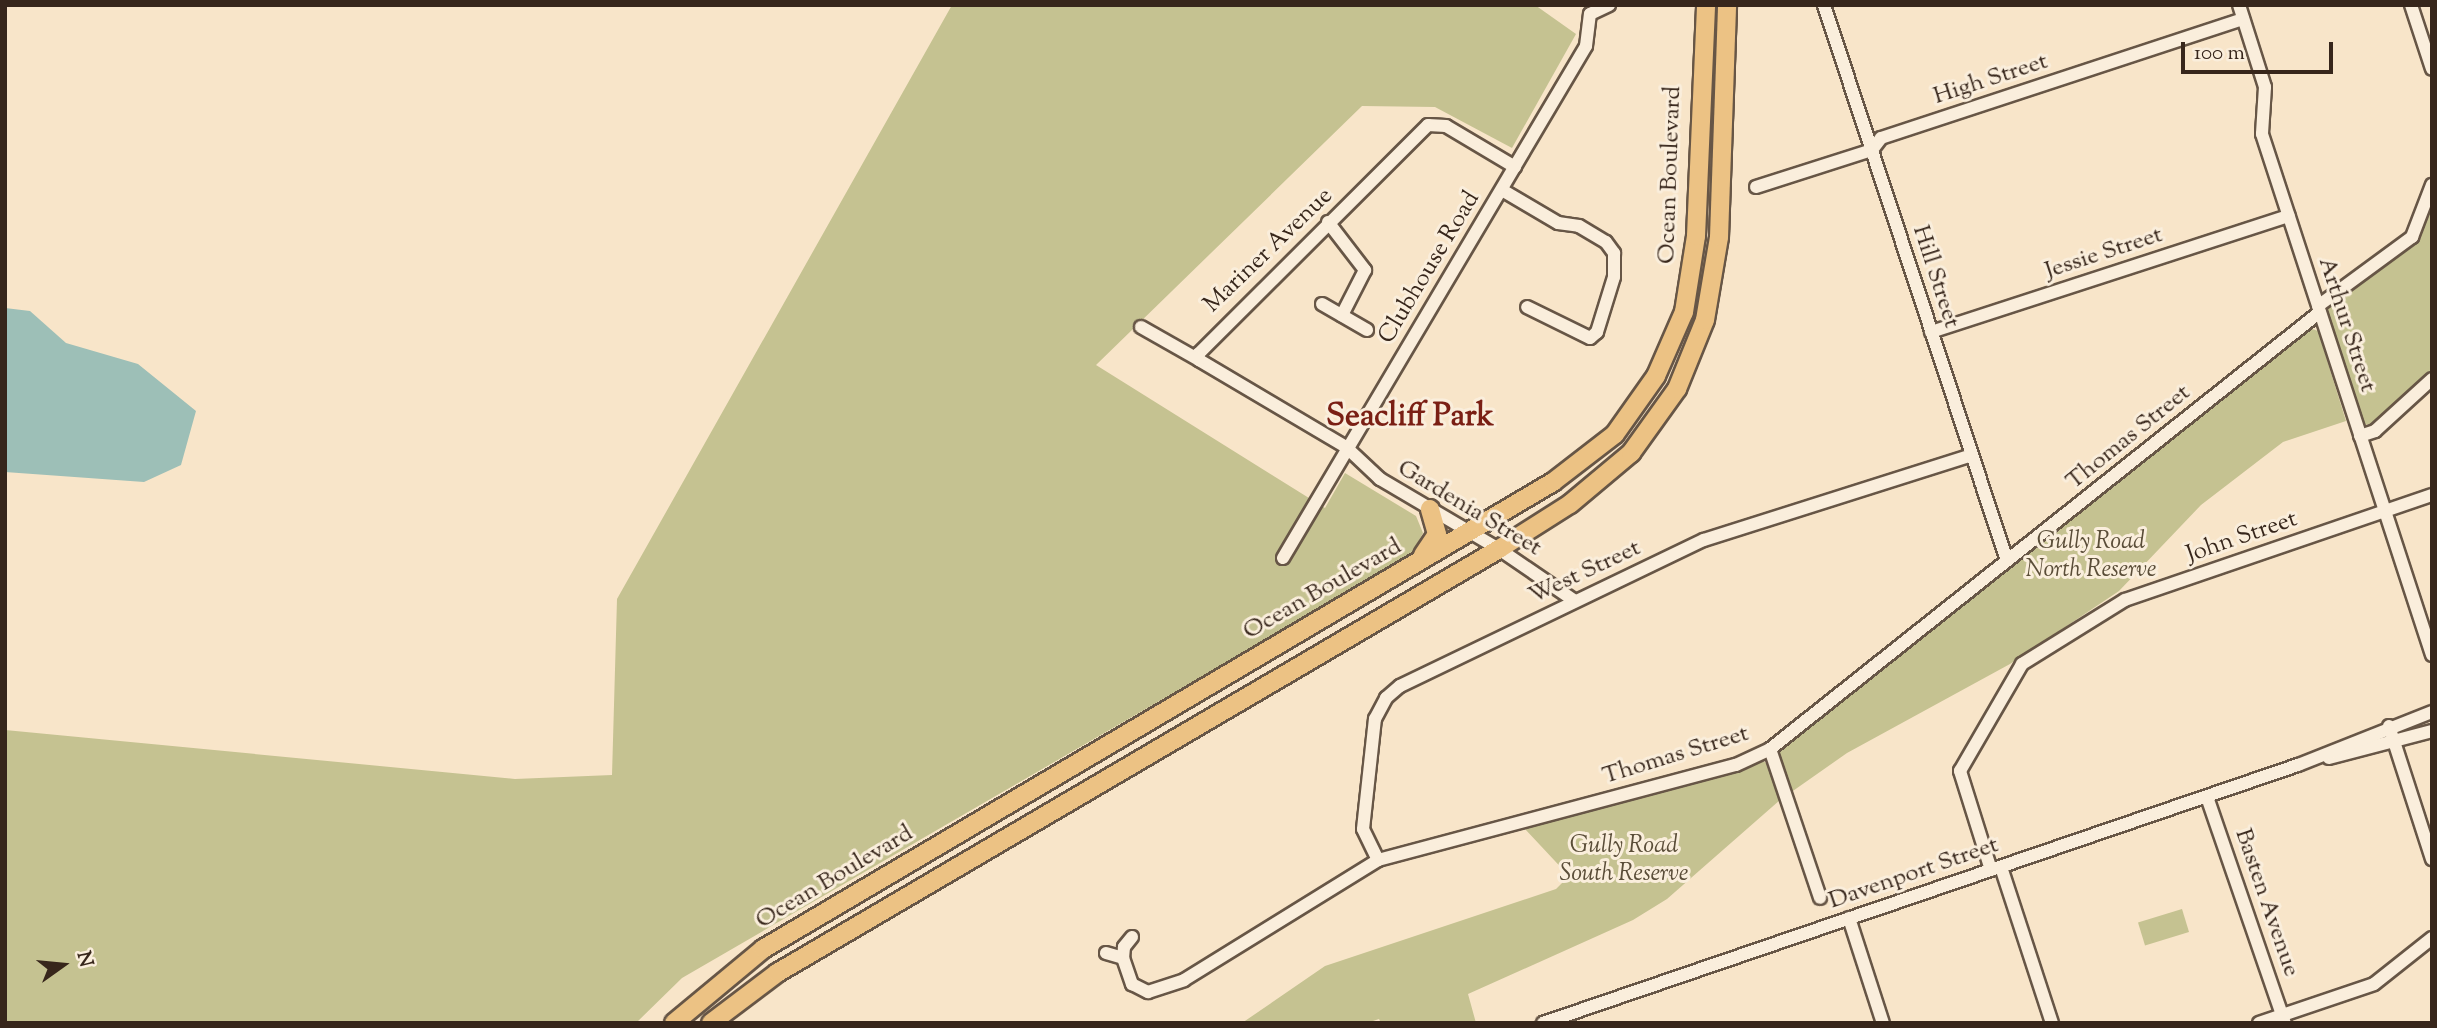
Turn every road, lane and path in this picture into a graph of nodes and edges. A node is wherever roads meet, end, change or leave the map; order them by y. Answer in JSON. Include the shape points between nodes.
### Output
{"nodes":[{"id":1,"x":1609,"y":5,"type":"edge"},
{"id":2,"x":1706,"y":5,"type":"edge"},
{"id":3,"x":1727,"y":5,"type":"edge"},
{"id":4,"x":1824,"y":5,"type":"edge"},
{"id":5,"x":2239,"y":5,"type":"edge"},
{"id":6,"x":2410,"y":5,"type":"edge"},
{"id":7,"x":2243,"y":19,"type":"junction"},
{"id":8,"x":2432,"y":69,"type":"edge"},
{"id":9,"x":1872,"y":150,"type":"junction"},
{"id":10,"x":1515,"y":167,"type":"junction"},
{"id":11,"x":2432,"y":185,"type":"edge"},
{"id":12,"x":1756,"y":187,"type":"dead end"},
{"id":13,"x":1502,"y":190,"type":"junction"},
{"id":14,"x":2289,"y":216,"type":"junction"},
{"id":15,"x":1328,"y":222,"type":"junction"},
{"id":16,"x":1322,"y":304,"type":"dead end"},
{"id":17,"x":1527,"y":307,"type":"dead end"},
{"id":18,"x":2319,"y":309,"type":"junction"},
{"id":19,"x":1342,"y":316,"type":"junction"},
{"id":20,"x":1141,"y":327,"type":"dead end"},
{"id":21,"x":1367,"y":330,"type":"dead end"},
{"id":22,"x":1931,"y":332,"type":"junction"},
{"id":23,"x":1199,"y":360,"type":"junction"},
{"id":24,"x":2432,"y":379,"type":"edge"},
{"id":25,"x":2360,"y":436,"type":"junction"},
{"id":26,"x":1346,"y":447,"type":"junction"},
{"id":27,"x":1972,"y":455,"type":"junction"},
{"id":28,"x":2432,"y":495,"type":"edge"},
{"id":29,"x":1430,"y":509,"type":"junction"},
{"id":30,"x":2385,"y":512,"type":"junction"},
{"id":31,"x":1468,"y":533,"type":"junction"},
{"id":32,"x":1499,"y":549,"type":"junction"},
{"id":33,"x":1283,"y":558,"type":"dead end"},
{"id":34,"x":2007,"y":561,"type":"junction"},
{"id":35,"x":1398,"y":574,"type":"junction"},
{"id":36,"x":1575,"y":601,"type":"junction"},
{"id":37,"x":1277,"y":645,"type":"junction"},
{"id":38,"x":1326,"y":649,"type":"junction"},
{"id":39,"x":2432,"y":655,"type":"edge"},
{"id":40,"x":2432,"y":712,"type":"edge"},
{"id":41,"x":2389,"y":726,"type":"junction"},
{"id":42,"x":2432,"y":731,"type":"edge"},
{"id":43,"x":2394,"y":743,"type":"junction"},
{"id":44,"x":1770,"y":749,"type":"junction"},
{"id":45,"x":2298,"y":765,"type":"junction"},
{"id":46,"x":2207,"y":796,"type":"junction"},
{"id":47,"x":2432,"y":859,"type":"edge"},
{"id":48,"x":1378,"y":860,"type":"junction"},
{"id":49,"x":1996,"y":868,"type":"junction"},
{"id":50,"x":1820,"y":898,"type":"dead end"},
{"id":51,"x":1849,"y":918,"type":"junction"},
{"id":52,"x":1132,"y":937,"type":"dead end"},
{"id":53,"x":2432,"y":938,"type":"edge"},
{"id":54,"x":1106,"y":953,"type":"dead end"},
{"id":55,"x":1124,"y":958,"type":"junction"},
{"id":56,"x":2283,"y":1019,"type":"edge"},
{"id":57,"x":674,"y":1023,"type":"edge"},
{"id":58,"x":711,"y":1023,"type":"edge"},
{"id":59,"x":1543,"y":1023,"type":"edge"},
{"id":60,"x":1883,"y":1023,"type":"edge"},
{"id":61,"x":2052,"y":1023,"type":"edge"},
{"id":62,"x":2259,"y":1023,"type":"edge"}],
"edges":[{"from":1,"to":10,"type":"street","name":"Clubhouse Road","via":[[1590,14],[1586,46]]},
{"from":2,"to":31,"type":"main road","name":"Ocean Boulevard","via":[[1696,236],[1684,312],[1672,344],[1635,410],[1615,434],[1584,461]]},
{"from":3,"to":32,"type":"main road","name":"Ocean Boulevard","via":[[1719,237],[1705,320],[1692,356],[1677,389],[1632,453],[1570,504]]},
{"from":4,"to":9,"type":"street","name":"Hill Street"},
{"from":5,"to":7,"type":"street","name":"Arthur Street"},
{"from":6,"to":8,"type":"street"},
{"from":7,"to":9,"type":"street","name":"High Street","via":[[1881,138]]},
{"from":7,"to":14,"type":"street","name":"Arthur Street","via":[[2265,86],[2262,134]]},
{"from":9,"to":12,"type":"street","name":"High Street"},
{"from":9,"to":22,"type":"street","name":"Hill Street"},
{"from":10,"to":13,"type":"street","name":"Clubhouse Road"},
{"from":10,"to":15,"type":"street","name":"Mariner Avenue","via":[[1433,123]]},
{"from":11,"to":18,"type":"street","name":"Thomas Street","via":[[2412,237]]},
{"from":13,"to":17,"type":"street","via":[[1558,223],[1578,226],[1606,242],[1614,253],[1614,277],[1597,332],[1590,338]]},
{"from":13,"to":26,"type":"street","name":"Clubhouse Road"},
{"from":14,"to":18,"type":"street","name":"Arthur Street"},
{"from":14,"to":22,"type":"street","name":"Jessie Street"},
{"from":15,"to":19,"type":"street","via":[[1365,270]]},
{"from":15,"to":23,"type":"street","name":"Mariner Avenue","via":[[1205,344]]},
{"from":16,"to":19,"type":"street"},
{"from":18,"to":25,"type":"street","name":"Arthur Street"},
{"from":18,"to":34,"type":"street","name":"Thomas Street"},
{"from":19,"to":21,"type":"street"},
{"from":20,"to":23,"type":"street"},
{"from":22,"to":27,"type":"street","name":"Hill Street"},
{"from":23,"to":26,"type":"street"},
{"from":24,"to":25,"type":"street","via":[[2375,431]]},
{"from":25,"to":30,"type":"street","name":"Arthur Street"},
{"from":26,"to":29,"type":"street","name":"Gardenia Street","via":[[1380,480]]},
{"from":26,"to":33,"type":"street","name":"Clubhouse Road"},
{"from":27,"to":34,"type":"street","name":"Hill Street"},
{"from":27,"to":36,"type":"street","name":"West Street","via":[[1704,540]]},
{"from":28,"to":30,"type":"street","name":"John Street"},
{"from":29,"to":31,"type":"street","name":"Gardenia Street"},
{"from":29,"to":35,"type":"main road","via":[[1437,534],[1434,543]]},
{"from":30,"to":39,"type":"street","name":"Arthur Street"},
{"from":30,"to":49,"type":"street","name":"John Street","via":[[2125,600],[2022,664],[1960,771]]},
{"from":31,"to":32,"type":"street","name":"Gardenia Street"},
{"from":31,"to":35,"type":"main road","name":"Ocean Boulevard"},
{"from":32,"to":36,"type":"street","name":"Gardenia Street"},
{"from":32,"to":38,"type":"main road","name":"Ocean Boulevard"},
{"from":34,"to":44,"type":"street","name":"Thomas Street"},
{"from":35,"to":37,"type":"main road","name":"Ocean Boulevard"},
{"from":36,"to":48,"type":"street","name":"West Street","via":[[1400,686],[1387,698],[1375,719],[1363,829]]},
{"from":37,"to":38,"type":"main road","via":[[1324,631],[1330,640]]},
{"from":37,"to":57,"type":"main road","name":"Ocean Boulevard","via":[[763,949]]},
{"from":38,"to":58,"type":"main road","name":"Ocean Boulevard","via":[[777,973]]},
{"from":40,"to":41,"type":"street"},
{"from":41,"to":43,"type":"street"},
{"from":41,"to":45,"type":"street"},
{"from":42,"to":43,"type":"street"},
{"from":43,"to":45,"type":"street"},
{"from":43,"to":47,"type":"street"},
{"from":44,"to":48,"type":"street","name":"Thomas Street","via":[[1736,765]]},
{"from":44,"to":50,"type":"street"},
{"from":45,"to":46,"type":"street","name":"Davenport Street"},
{"from":46,"to":49,"type":"street","name":"Davenport Street"},
{"from":46,"to":56,"type":"street","name":"Basten Avenue"},
{"from":48,"to":55,"type":"street","name":"Thomas Street","via":[[1184,980],[1148,992],[1132,984]]},
{"from":49,"to":51,"type":"street","name":"Davenport Street"},
{"from":49,"to":61,"type":"street","name":"John Street"},
{"from":51,"to":59,"type":"street","name":"Davenport Street"},
{"from":51,"to":60,"type":"street"},
{"from":52,"to":55,"type":"street","via":[[1124,947]]},
{"from":53,"to":56,"type":"street","via":[[2374,984]]},
{"from":54,"to":55,"type":"street"},
{"from":56,"to":62,"type":"street"}]}
